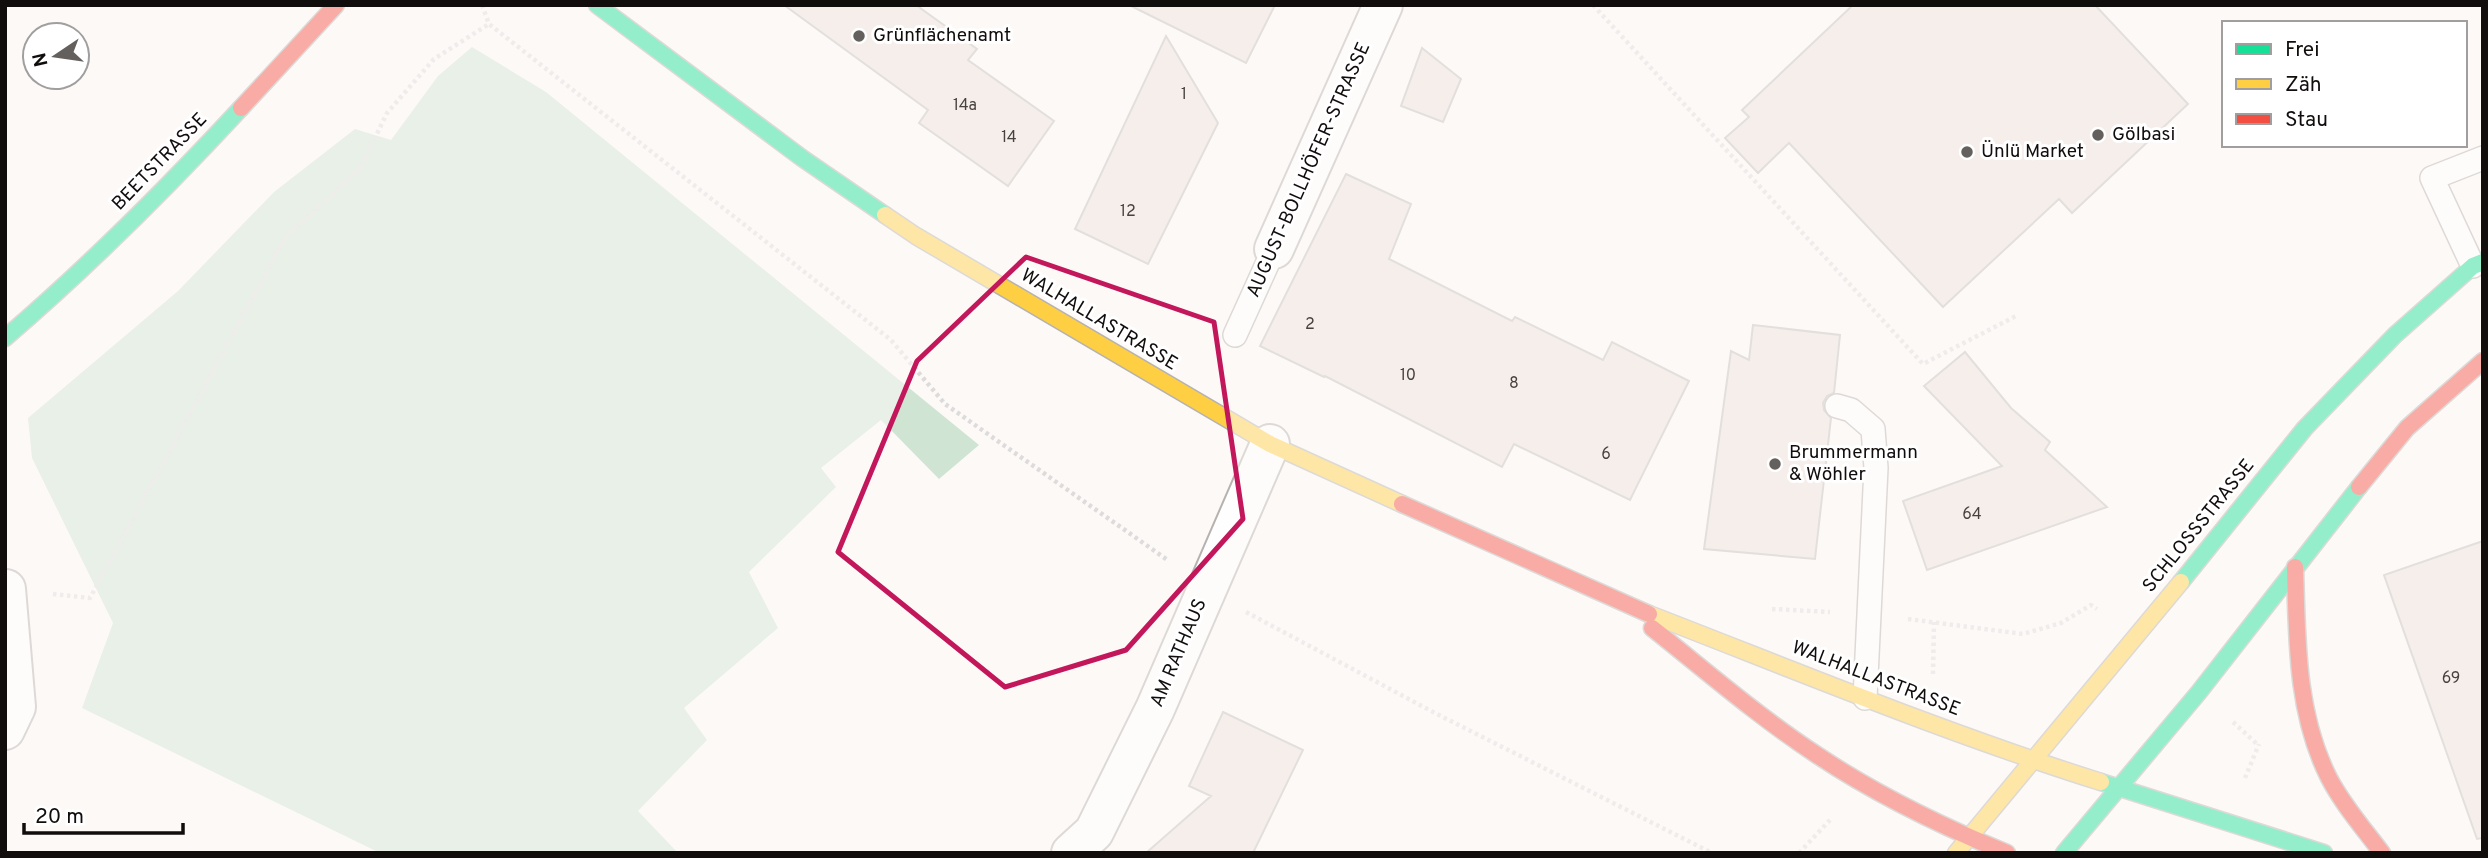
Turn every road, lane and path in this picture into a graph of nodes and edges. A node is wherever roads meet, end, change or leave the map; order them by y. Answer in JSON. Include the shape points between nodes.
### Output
{"nodes":[{"id":1,"x":336,"y":5,"type":"edge"},
{"id":2,"x":482,"y":5,"type":"edge"},
{"id":3,"x":597,"y":5,"type":"edge"},
{"id":4,"x":1383,"y":5,"type":"edge"},
{"id":5,"x":1593,"y":5,"type":"edge"},
{"id":6,"x":489,"y":24,"type":"junction"},
{"id":7,"x":2483,"y":158,"type":"edge"},
{"id":8,"x":1274,"y":249,"type":"joint"},
{"id":9,"x":2478,"y":264,"type":"edge"},
{"id":10,"x":2016,"y":316,"type":"dead end"},
{"id":11,"x":1235,"y":335,"type":"dead end"},
{"id":12,"x":5,"y":338,"type":"edge"},
{"id":13,"x":2483,"y":361,"type":"edge"},
{"id":14,"x":1837,"y":406,"type":"dead end"},
{"id":15,"x":1270,"y":444,"type":"junction"},
{"id":16,"x":2295,"y":566,"type":"junction"},
{"id":17,"x":6,"y":587,"type":"edge"},
{"id":18,"x":1207,"y":587,"type":"junction"},
{"id":19,"x":1620,"y":603,"type":"junction"},
{"id":20,"x":1758,"y":609,"type":"dead end"},
{"id":21,"x":1869,"y":614,"type":"junction"},
{"id":22,"x":2134,"y":640,"type":"junction"},
{"id":23,"x":2199,"y":692,"type":"junction"},
{"id":24,"x":1866,"y":698,"type":"junction"},
{"id":25,"x":2304,"y":708,"type":"junction"},
{"id":26,"x":5,"y":730,"type":"edge"},
{"id":27,"x":2258,"y":745,"type":"junction"},
{"id":28,"x":2031,"y":760,"type":"junction"},
{"id":29,"x":2119,"y":789,"type":"junction"},
{"id":30,"x":2231,"y":824,"type":"junction"},
{"id":31,"x":1968,"y":838,"type":"junction"},
{"id":32,"x":1071,"y":853,"type":"edge"},
{"id":33,"x":1712,"y":853,"type":"edge"},
{"id":34,"x":1956,"y":853,"type":"edge"},
{"id":35,"x":2007,"y":853,"type":"edge"},
{"id":36,"x":2064,"y":853,"type":"edge"},
{"id":37,"x":2324,"y":853,"type":"edge"},
{"id":38,"x":2382,"y":853,"type":"edge"}],
"edges":[{"from":1,"to":12,"type":"main road","name":"BEETSTRASSE","via":[[174,181],[47,304]]},
{"from":2,"to":6,"type":"path"},
{"from":3,"to":15,"type":"main road","name":"WALHALLASTRASSE","via":[[802,158],[916,236]]},
{"from":4,"to":8,"type":"street","name":"AUGUST-BOLLHÖFER-STRASSE"},
{"from":5,"to":10,"type":"path","via":[[1923,364]]},
{"from":6,"to":17,"type":"path","via":[[433,59],[387,113],[360,169],[285,238],[90,598]]},
{"from":6,"to":18,"type":"path","via":[[891,340],[945,404]]},
{"from":7,"to":9,"type":"lane","via":[[2432,178]]},
{"from":8,"to":11,"type":"lane","name":"AUGUST-BOLLHÖFER-STRASSE"},
{"from":9,"to":22,"type":"main road","name":"SCHLOSSSTRASSE","via":[[2395,335],[2305,428]]},
{"from":13,"to":16,"type":"main road","via":[[2407,428]]},
{"from":14,"to":21,"type":"lane","via":[[1851,410],[1873,429],[1876,468]]},
{"from":15,"to":18,"type":"street","name":"AM RATHAUS"},
{"from":15,"to":19,"type":"main road","name":"WALHALLASTRASSE"},
{"from":16,"to":23,"type":"main road"},
{"from":16,"to":25,"type":"main road"},
{"from":17,"to":26,"type":"street","via":[[16,707]]},
{"from":18,"to":32,"type":"street","name":"AM RATHAUS","via":[[1155,709],[1094,832]]},
{"from":18,"to":33,"type":"path","via":[[1433,712]]},
{"from":19,"to":24,"type":"main road","name":"WALHALLASTRASSE"},
{"from":19,"to":31,"type":"main road","name":"WALHALLASTRASSE","via":[[1795,741]]},
{"from":20,"to":21,"type":"path"},
{"from":21,"to":22,"type":"path","via":[[2023,634],[2061,623],[2091,605]]},
{"from":21,"to":24,"type":"lane"},
{"from":22,"to":28,"type":"main road","name":"SCHLOSSSTRASSE"},
{"from":23,"to":27,"type":"path"},
{"from":23,"to":29,"type":"main road"},
{"from":24,"to":28,"type":"main road","name":"WALHALLASTRASSE"},
{"from":25,"to":27,"type":"path"},
{"from":25,"to":38,"type":"main road","via":[[2328,777]]},
{"from":27,"to":30,"type":"path"},
{"from":28,"to":29,"type":"main road","name":"WALHALLASTRASSE"},
{"from":28,"to":31,"type":"main road","name":"SCHLOSSSTRASSE"},
{"from":29,"to":30,"type":"main road","name":"WALHALLASTRASSE"},
{"from":29,"to":36,"type":"main road"},
{"from":30,"to":37,"type":"main road","name":"WALHALLASTRASSE"},
{"from":31,"to":34,"type":"main road","name":"SCHLOSSSTRASSE"},
{"from":31,"to":35,"type":"main road","name":"WALHALLASTRASSE"}]}
